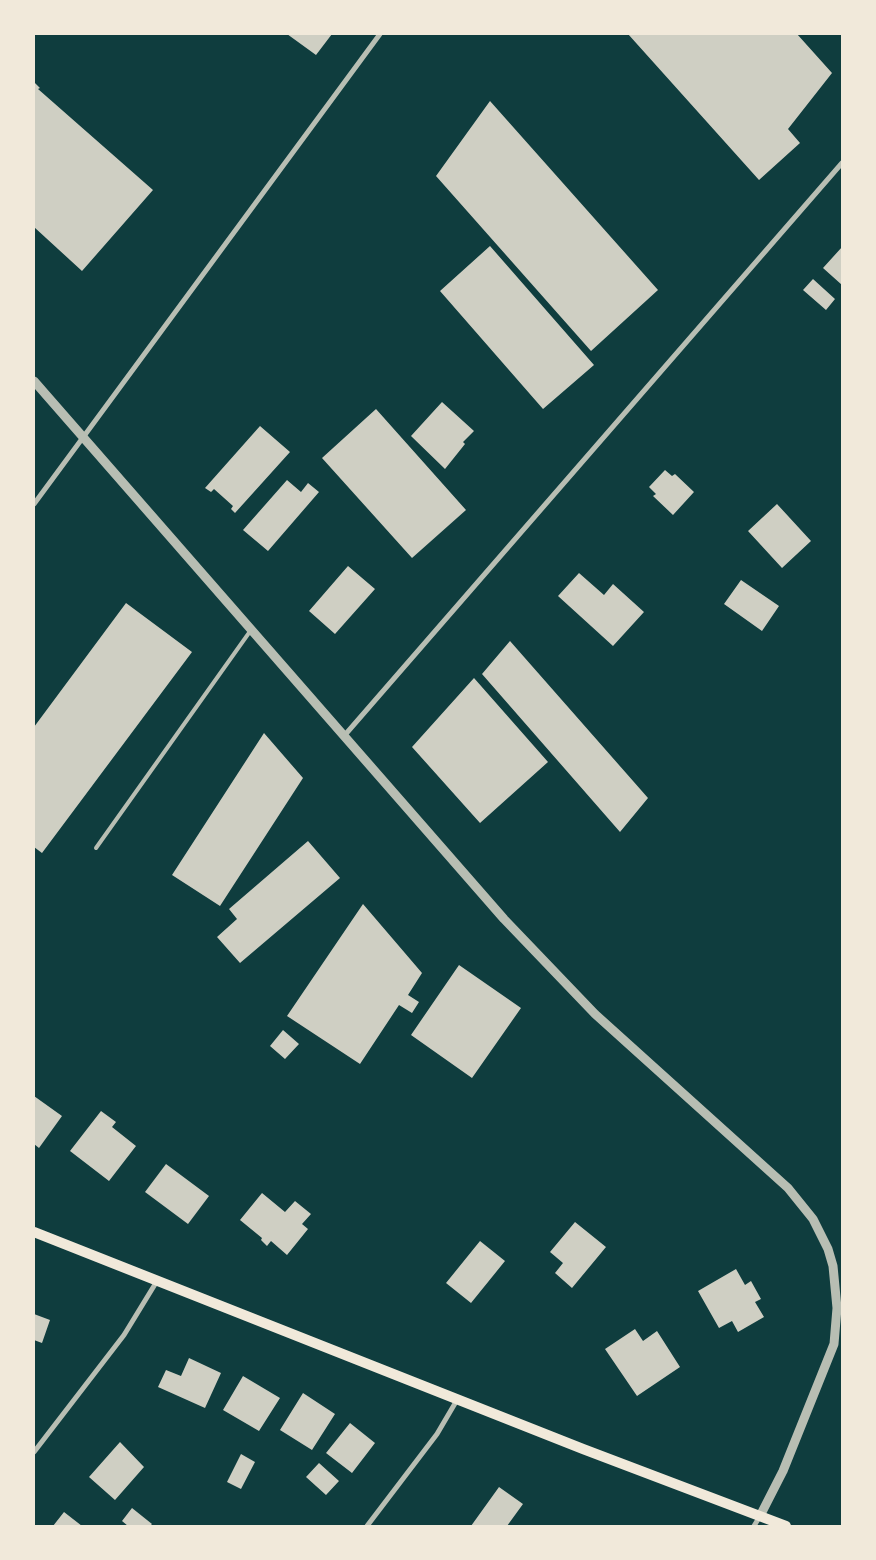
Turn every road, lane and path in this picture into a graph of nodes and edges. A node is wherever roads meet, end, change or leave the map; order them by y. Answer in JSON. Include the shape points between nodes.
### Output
{"nodes":[{"id":1,"x":380,"y":34,"type":"edge"},
{"id":2,"x":842,"y":163,"type":"edge"},
{"id":3,"x":34,"y":381,"type":"edge"},
{"id":4,"x":84,"y":437,"type":"junction"},
{"id":5,"x":34,"y":504,"type":"edge"},
{"id":6,"x":252,"y":629,"type":"junction"},
{"id":7,"x":344,"y":736,"type":"junction"},
{"id":8,"x":96,"y":848,"type":"dead end"},
{"id":9,"x":34,"y":1232,"type":"edge"},
{"id":10,"x":157,"y":1280,"type":"junction"},
{"id":11,"x":457,"y":1399,"type":"junction"},
{"id":12,"x":34,"y":1452,"type":"edge"},
{"id":13,"x":760,"y":1516,"type":"junction"},
{"id":14,"x":367,"y":1526,"type":"edge"},
{"id":15,"x":754,"y":1526,"type":"edge"},
{"id":16,"x":786,"y":1526,"type":"edge"}],
"edges":[{"from":1,"to":4,"type":"street"},
{"from":2,"to":7,"type":"street"},
{"from":3,"to":4,"type":"street"},
{"from":4,"to":5,"type":"street"},
{"from":4,"to":6,"type":"street"},
{"from":6,"to":7,"type":"street"},
{"from":6,"to":8,"type":"lane"},
{"from":7,"to":13,"type":"street","via":[[550,968],[639,1056],[774,1174],[802,1203],[822,1235],[833,1266],[837,1308],[834,1344],[783,1471]]},
{"from":9,"to":10,"type":"main road"},
{"from":10,"to":11,"type":"main road"},
{"from":10,"to":12,"type":"street","via":[[124,1335]]},
{"from":11,"to":13,"type":"main road"},
{"from":11,"to":14,"type":"street","via":[[437,1434]]},
{"from":13,"to":15,"type":"street"},
{"from":13,"to":16,"type":"main road"}]}
